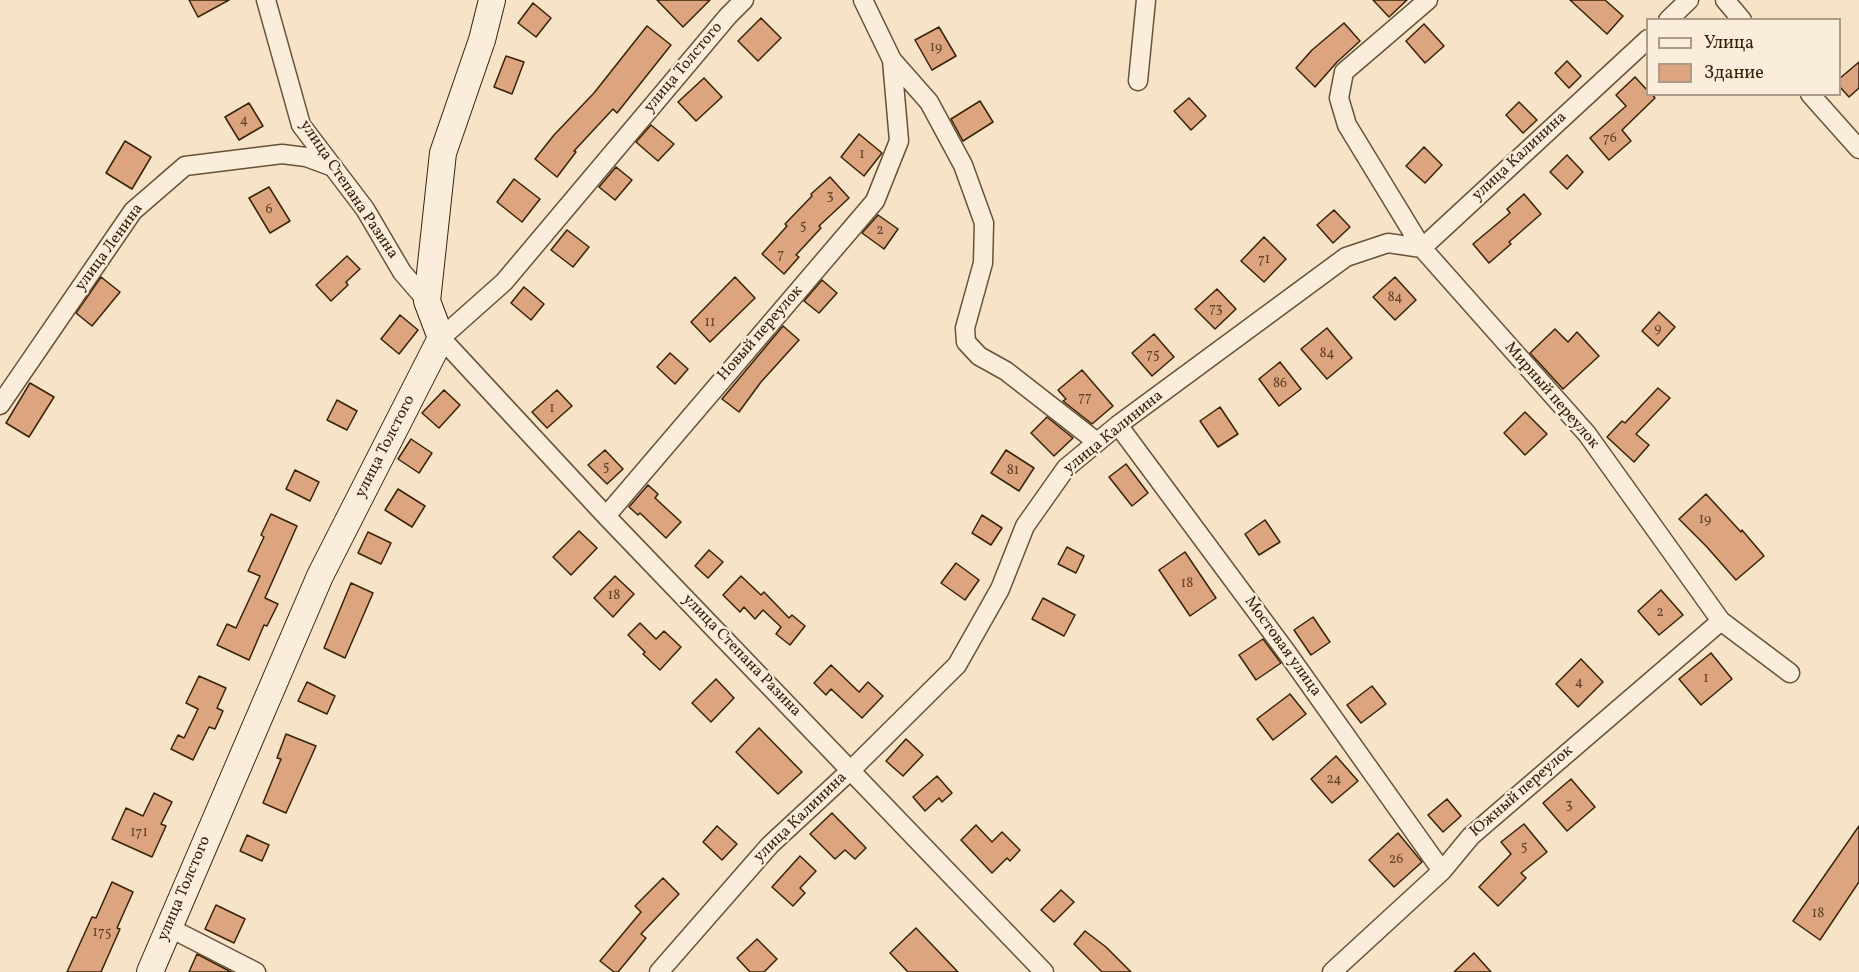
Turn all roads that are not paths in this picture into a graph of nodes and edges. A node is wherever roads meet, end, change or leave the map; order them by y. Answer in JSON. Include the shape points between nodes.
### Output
{"nodes":[{"id":1,"x":266,"y":0,"type":"edge"},
{"id":2,"x":492,"y":0,"type":"edge"},
{"id":3,"x":744,"y":0,"type":"edge"},
{"id":4,"x":863,"y":0,"type":"edge"},
{"id":5,"x":1146,"y":0,"type":"edge"},
{"id":6,"x":1428,"y":0,"type":"edge"},
{"id":7,"x":1689,"y":0,"type":"edge"},
{"id":8,"x":1725,"y":0,"type":"edge"},
{"id":9,"x":1670,"y":18,"type":"edge"},
{"id":10,"x":1740,"y":18,"type":"edge"},
{"id":11,"x":1646,"y":40,"type":"edge"},
{"id":12,"x":892,"y":60,"type":"junction"},
{"id":13,"x":1138,"y":81,"type":"dead end"},
{"id":14,"x":1812,"y":96,"type":"edge"},
{"id":15,"x":301,"y":125,"type":"junction"},
{"id":16,"x":1859,"y":149,"type":"edge"},
{"id":17,"x":282,"y":154,"type":"junction"},
{"id":18,"x":333,"y":167,"type":"junction"},
{"id":19,"x":1422,"y":248,"type":"junction"},
{"id":20,"x":427,"y":302,"type":"junction"},
{"id":21,"x":441,"y":338,"type":"junction"},
{"id":22,"x":0,"y":405,"type":"edge"},
{"id":23,"x":1118,"y":425,"type":"junction"},
{"id":24,"x":1098,"y":442,"type":"junction"},
{"id":25,"x":606,"y":516,"type":"junction"},
{"id":26,"x":1721,"y":621,"type":"junction"},
{"id":27,"x":1790,"y":673,"type":"dead end"},
{"id":28,"x":851,"y":770,"type":"junction"},
{"id":29,"x":1442,"y":871,"type":"junction"},
{"id":30,"x":168,"y":927,"type":"junction"},
{"id":31,"x":150,"y":972,"type":"edge"},
{"id":32,"x":256,"y":972,"type":"edge"},
{"id":33,"x":659,"y":972,"type":"edge"},
{"id":34,"x":1044,"y":972,"type":"edge"},
{"id":35,"x":1332,"y":972,"type":"edge"}],
"edges":[{"from":1,"to":15,"type":"street","name":"улица Степана Разина"},
{"from":2,"to":20,"type":"main road","via":[[443,153]]},
{"from":3,"to":21,"type":"street","name":"улица Толстого","via":[[504,282]]},
{"from":4,"to":12,"type":"street"},
{"from":5,"to":13,"type":"street"},
{"from":6,"to":19,"type":"street","name":"Мирный переулок","via":[[1344,72],[1339,98],[1347,125]]},
{"from":7,"to":9,"type":"street"},
{"from":8,"to":10,"type":"street"},
{"from":11,"to":19,"type":"street","name":"улица Калинина"},
{"from":12,"to":24,"type":"street","via":[[929,102],[963,165],[984,223],[983,263],[965,328],[966,342],[979,356],[1006,371]]},
{"from":12,"to":25,"type":"street","name":"Новый переулок","via":[[899,141],[875,201]]},
{"from":14,"to":16,"type":"street"},
{"from":15,"to":17,"type":"street"},
{"from":15,"to":18,"type":"street","name":"улица Степана Разина"},
{"from":17,"to":18,"type":"street","name":"улица Ленина","via":[[306,157]]},
{"from":17,"to":22,"type":"street","name":"улица Ленина","via":[[184,166],[133,211]]},
{"from":18,"to":20,"type":"street","name":"улица Степана Разина","via":[[365,209],[402,272]]},
{"from":19,"to":23,"type":"street","name":"улица Калинина","via":[[1388,243],[1346,257]]},
{"from":19,"to":26,"type":"street","name":"Мирный переулок","via":[[1587,434]]},
{"from":20,"to":21,"type":"main road"},
{"from":21,"to":25,"type":"street","name":"улица Степана Разина"},
{"from":21,"to":30,"type":"main road","name":"улица Толстого","via":[[320,576]]},
{"from":23,"to":24,"type":"street","name":"улица Калинина"},
{"from":23,"to":29,"type":"street","name":"Мостовая улица"},
{"from":24,"to":28,"type":"street","name":"улица Калинина","via":[[1066,468],[1025,526],[1000,589],[957,665]]},
{"from":25,"to":28,"type":"street","name":"улица Степана Разина"},
{"from":26,"to":27,"type":"street","name":"Мирный переулок"},
{"from":26,"to":29,"type":"street","name":"Южный переулок","via":[[1471,836]]},
{"from":28,"to":33,"type":"street","name":"улица Калинина","via":[[770,845]]},
{"from":28,"to":34,"type":"street","name":"улица Степана Разина"},
{"from":29,"to":35,"type":"street","name":"Южный переулок"},
{"from":30,"to":31,"type":"main road","name":"улица Толстого"},
{"from":30,"to":32,"type":"street"}]}
